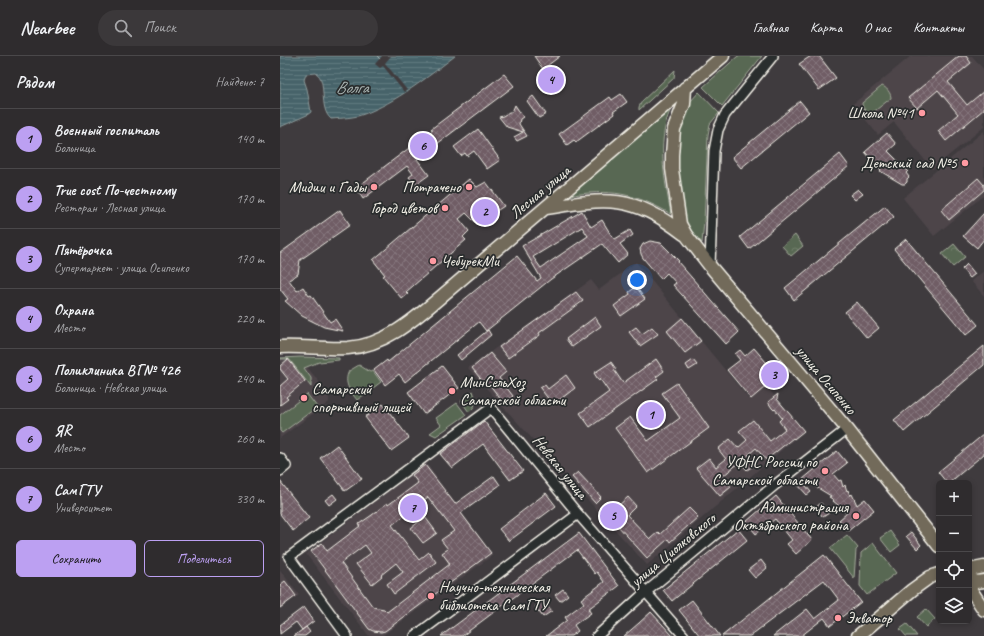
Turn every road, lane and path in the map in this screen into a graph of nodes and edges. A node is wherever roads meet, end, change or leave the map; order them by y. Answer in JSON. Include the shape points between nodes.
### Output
{"nodes":[{"id":1,"x":723,"y":56,"type":"edge"},
{"id":2,"x":773,"y":56,"type":"edge"},
{"id":3,"x":685,"y":88,"type":"junction"},
{"id":4,"x":544,"y":208,"type":"junction"},
{"id":5,"x":686,"y":236,"type":"junction"},
{"id":6,"x":710,"y":266,"type":"junction"},
{"id":7,"x":280,"y":347,"type":"edge"},
{"id":8,"x":847,"y":429,"type":"junction"},
{"id":9,"x":280,"y":458,"type":"edge"},
{"id":10,"x":280,"y":471,"type":"edge"},
{"id":11,"x":578,"y":514,"type":"junction"},
{"id":12,"x":936,"y":542,"type":"edge"},
{"id":13,"x":984,"y":567,"type":"edge"},
{"id":14,"x":972,"y":569,"type":"edge"},
{"id":15,"x":936,"y":575,"type":"edge"},
{"id":16,"x":972,"y":580,"type":"edge"},
{"id":17,"x":984,"y":582,"type":"edge"},
{"id":18,"x":970,"y":588,"type":"edge"},
{"id":19,"x":646,"y":592,"type":"junction"},
{"id":20,"x":984,"y":610,"type":"edge"},
{"id":21,"x":347,"y":636,"type":"edge"},
{"id":22,"x":415,"y":636,"type":"edge"},
{"id":23,"x":597,"y":636,"type":"edge"},
{"id":24,"x":684,"y":636,"type":"edge"},
{"id":25,"x":858,"y":636,"type":"edge"}],
"edges":[{"from":1,"to":3,"type":"main road","name":"Лесная улица"},
{"from":2,"to":6,"type":"street","via":[[725,115],[718,130],[714,151]]},
{"from":3,"to":4,"type":"main road","name":"Лесная улица"},
{"from":3,"to":5,"type":"main road","name":"улица Осипенко","via":[[684,104],[674,129],[672,169],[680,224]]},
{"from":4,"to":5,"type":"main road","name":"улица Осипенко","via":[[603,200],[623,202],[668,221]]},
{"from":4,"to":7,"type":"main road","name":"Лесная улица","via":[[409,323],[391,335],[348,348]]},
{"from":5,"to":6,"type":"main road","name":"улица Осипенко"},
{"from":6,"to":8,"type":"main road","name":"улица Осипенко"},
{"from":8,"to":12,"type":"main road","name":"улица Осипенко"},
{"from":8,"to":19,"type":"street","name":"улица Циолковского","via":[[775,484]]},
{"from":9,"to":10,"type":"street","via":[[286,466]]},
{"from":11,"to":19,"type":"street","name":"Невская улица"},
{"from":11,"to":21,"type":"street","name":"Невская улица","via":[[491,408],[289,557]]},
{"from":11,"to":22,"type":"street"},
{"from":13,"to":14,"type":"main road"},
{"from":15,"to":25,"type":"main road","via":[[912,590]]},
{"from":16,"to":17,"type":"main road"},
{"from":18,"to":20,"type":"main road"},
{"from":19,"to":23,"type":"street","name":"улица Циолковского"},
{"from":19,"to":24,"type":"street","name":"Невская улица"}]}
